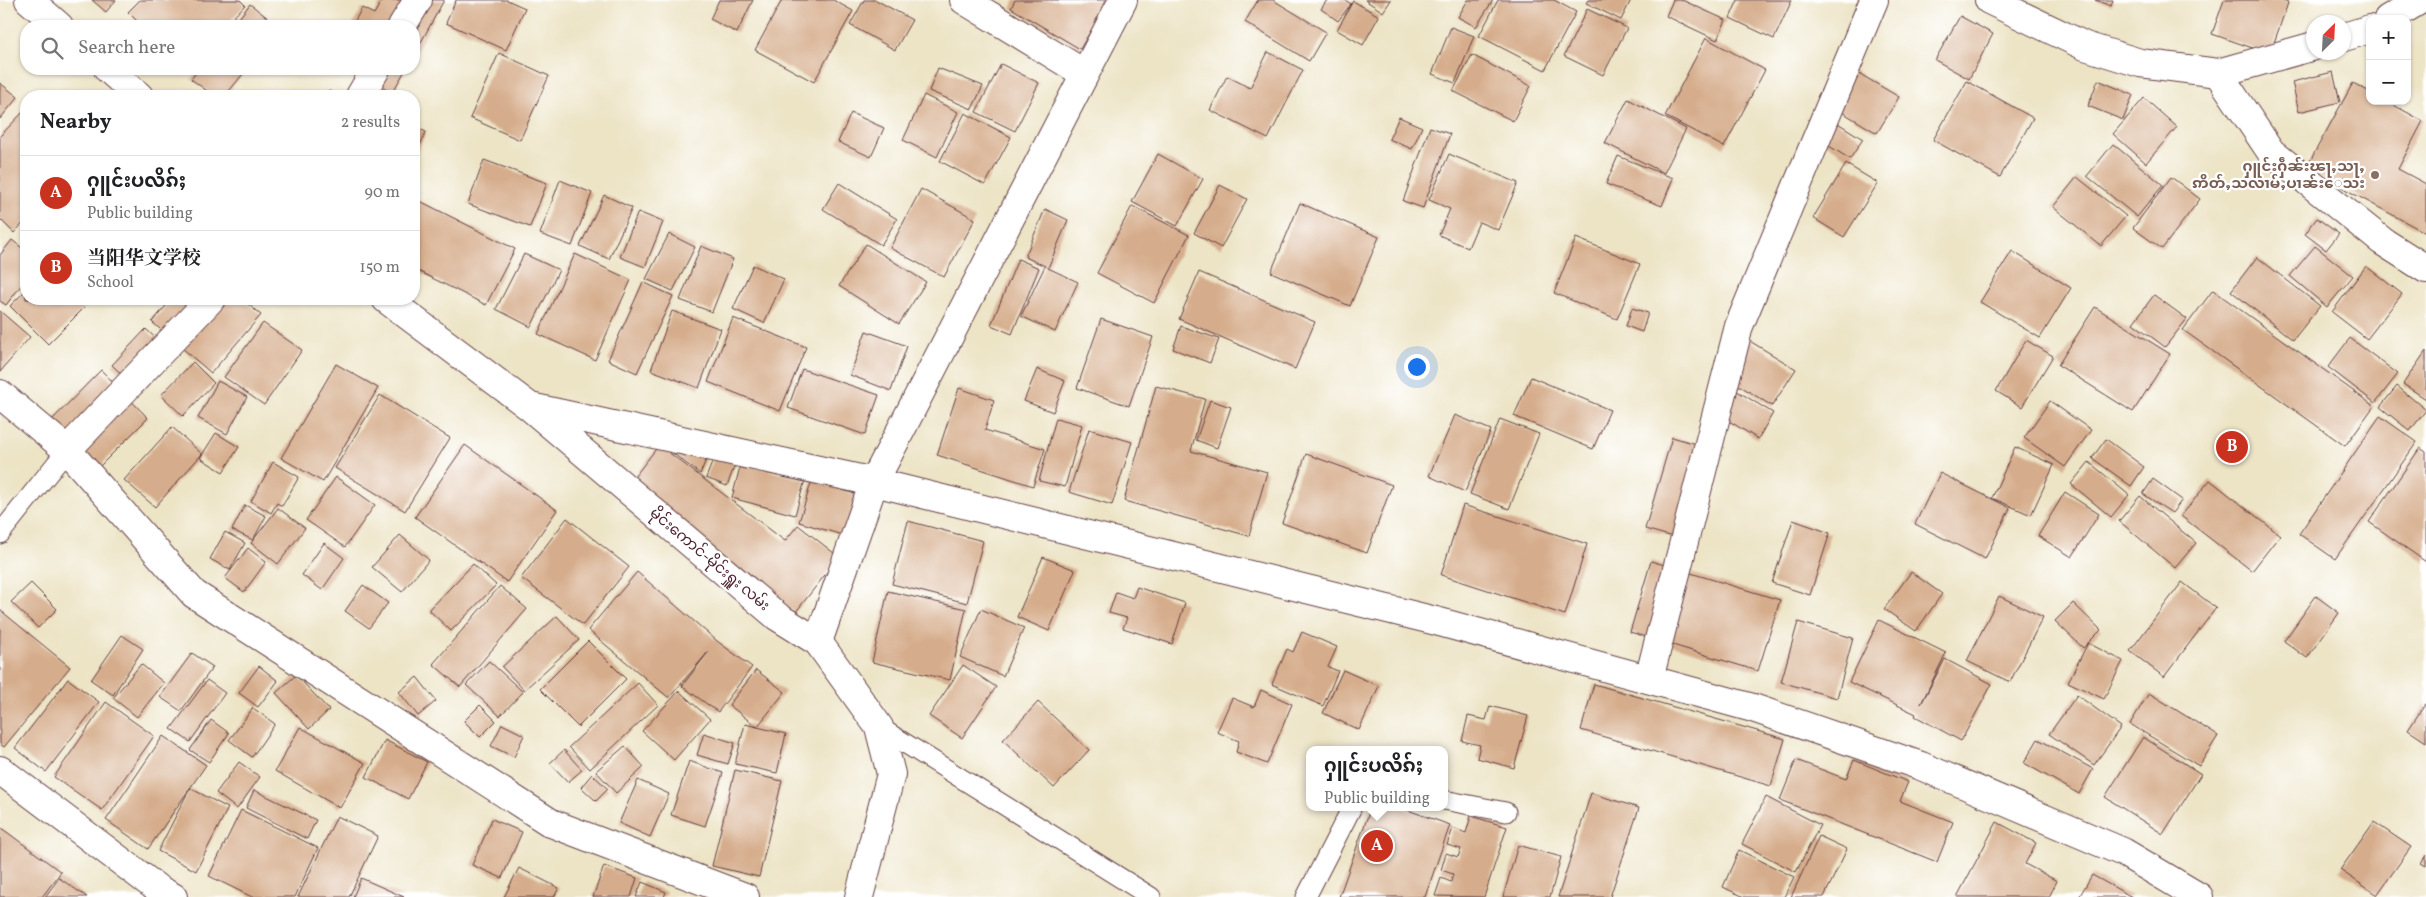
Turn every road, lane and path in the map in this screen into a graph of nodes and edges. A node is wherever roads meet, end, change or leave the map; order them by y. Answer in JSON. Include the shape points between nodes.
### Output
{"nodes":[{"id":1,"x":418,"y":0,"type":"edge"},
{"id":2,"x":964,"y":0,"type":"edge"},
{"id":3,"x":1123,"y":0,"type":"edge"},
{"id":4,"x":1874,"y":0,"type":"edge"},
{"id":5,"x":1989,"y":0,"type":"edge"},
{"id":6,"x":2420,"y":0,"type":"edge"},
{"id":7,"x":2395,"y":15,"type":"edge"},
{"id":8,"x":406,"y":20,"type":"edge"},
{"id":9,"x":2366,"y":30,"type":"edge"},
{"id":10,"x":2351,"y":35,"type":"edge"},
{"id":11,"x":2306,"y":48,"type":"edge"},
{"id":12,"x":2218,"y":73,"type":"junction"},
{"id":13,"x":1085,"y":74,"type":"junction"},
{"id":14,"x":115,"y":75,"type":"edge"},
{"id":15,"x":372,"y":75,"type":"edge"},
{"id":16,"x":132,"y":90,"type":"edge"},
{"id":17,"x":364,"y":90,"type":"edge"},
{"id":18,"x":2426,"y":269,"type":"edge"},
{"id":19,"x":205,"y":305,"type":"edge"},
{"id":20,"x":394,"y":305,"type":"edge"},
{"id":21,"x":0,"y":394,"type":"edge"},
{"id":22,"x":530,"y":407,"type":"junction"},
{"id":23,"x":67,"y":450,"type":"junction"},
{"id":24,"x":874,"y":482,"type":"junction"},
{"id":25,"x":0,"y":534,"type":"edge"},
{"id":26,"x":818,"y":642,"type":"junction"},
{"id":27,"x":1648,"y":679,"type":"junction"},
{"id":28,"x":879,"y":727,"type":"junction"},
{"id":29,"x":0,"y":770,"type":"edge"},
{"id":30,"x":1448,"y":801,"type":"edge"},
{"id":31,"x":1350,"y":811,"type":"edge"},
{"id":32,"x":1506,"y":812,"type":"dead end"},
{"id":33,"x":162,"y":894,"type":"edge"},
{"id":34,"x":745,"y":897,"type":"edge"},
{"id":35,"x":859,"y":897,"type":"edge"},
{"id":36,"x":1151,"y":897,"type":"edge"},
{"id":37,"x":1306,"y":897,"type":"edge"},
{"id":38,"x":2199,"y":897,"type":"edge"}],
"edges":[{"from":1,"to":8,"type":"street"},
{"from":2,"to":13,"type":"street"},
{"from":3,"to":13,"type":"street"},
{"from":4,"to":27,"type":"street","via":[[1739,326]]},
{"from":5,"to":12,"type":"street","via":[[2085,46],[2140,63]]},
{"from":6,"to":7,"type":"street"},
{"from":9,"to":10,"type":"street"},
{"from":11,"to":12,"type":"street"},
{"from":12,"to":18,"type":"street","via":[[2271,152],[2382,241]]},
{"from":13,"to":24,"type":"street"},
{"from":14,"to":16,"type":"street"},
{"from":15,"to":17,"type":"street"},
{"from":19,"to":23,"type":"street"},
{"from":20,"to":22,"type":"street","name":"မိုင်းကောင်-မိုင်းရှူး လမ်း"},
{"from":21,"to":23,"type":"street"},
{"from":22,"to":24,"type":"street"},
{"from":22,"to":26,"type":"street","name":"မိုင်းကောင်-မိုင်းရှူး လမ်း","via":[[778,617]]},
{"from":23,"to":25,"type":"lane"},
{"from":23,"to":34,"type":"street","via":[[194,594],[551,823]]},
{"from":24,"to":26,"type":"street"},
{"from":24,"to":27,"type":"street","via":[[1436,621]]},
{"from":26,"to":28,"type":"street","name":"မိုင်းကောင်-မိုင်းရှူး လမ်း"},
{"from":27,"to":38,"type":"street","via":[[1753,708],[1921,766],[2123,852]]},
{"from":28,"to":35,"type":"street","name":"မိုင်းကောင်-မိုင်းရှူး လမ်း","via":[[891,774]]},
{"from":28,"to":36,"type":"lane"},
{"from":29,"to":33,"type":"street"},
{"from":30,"to":32,"type":"lane"},
{"from":31,"to":37,"type":"lane"}]}
